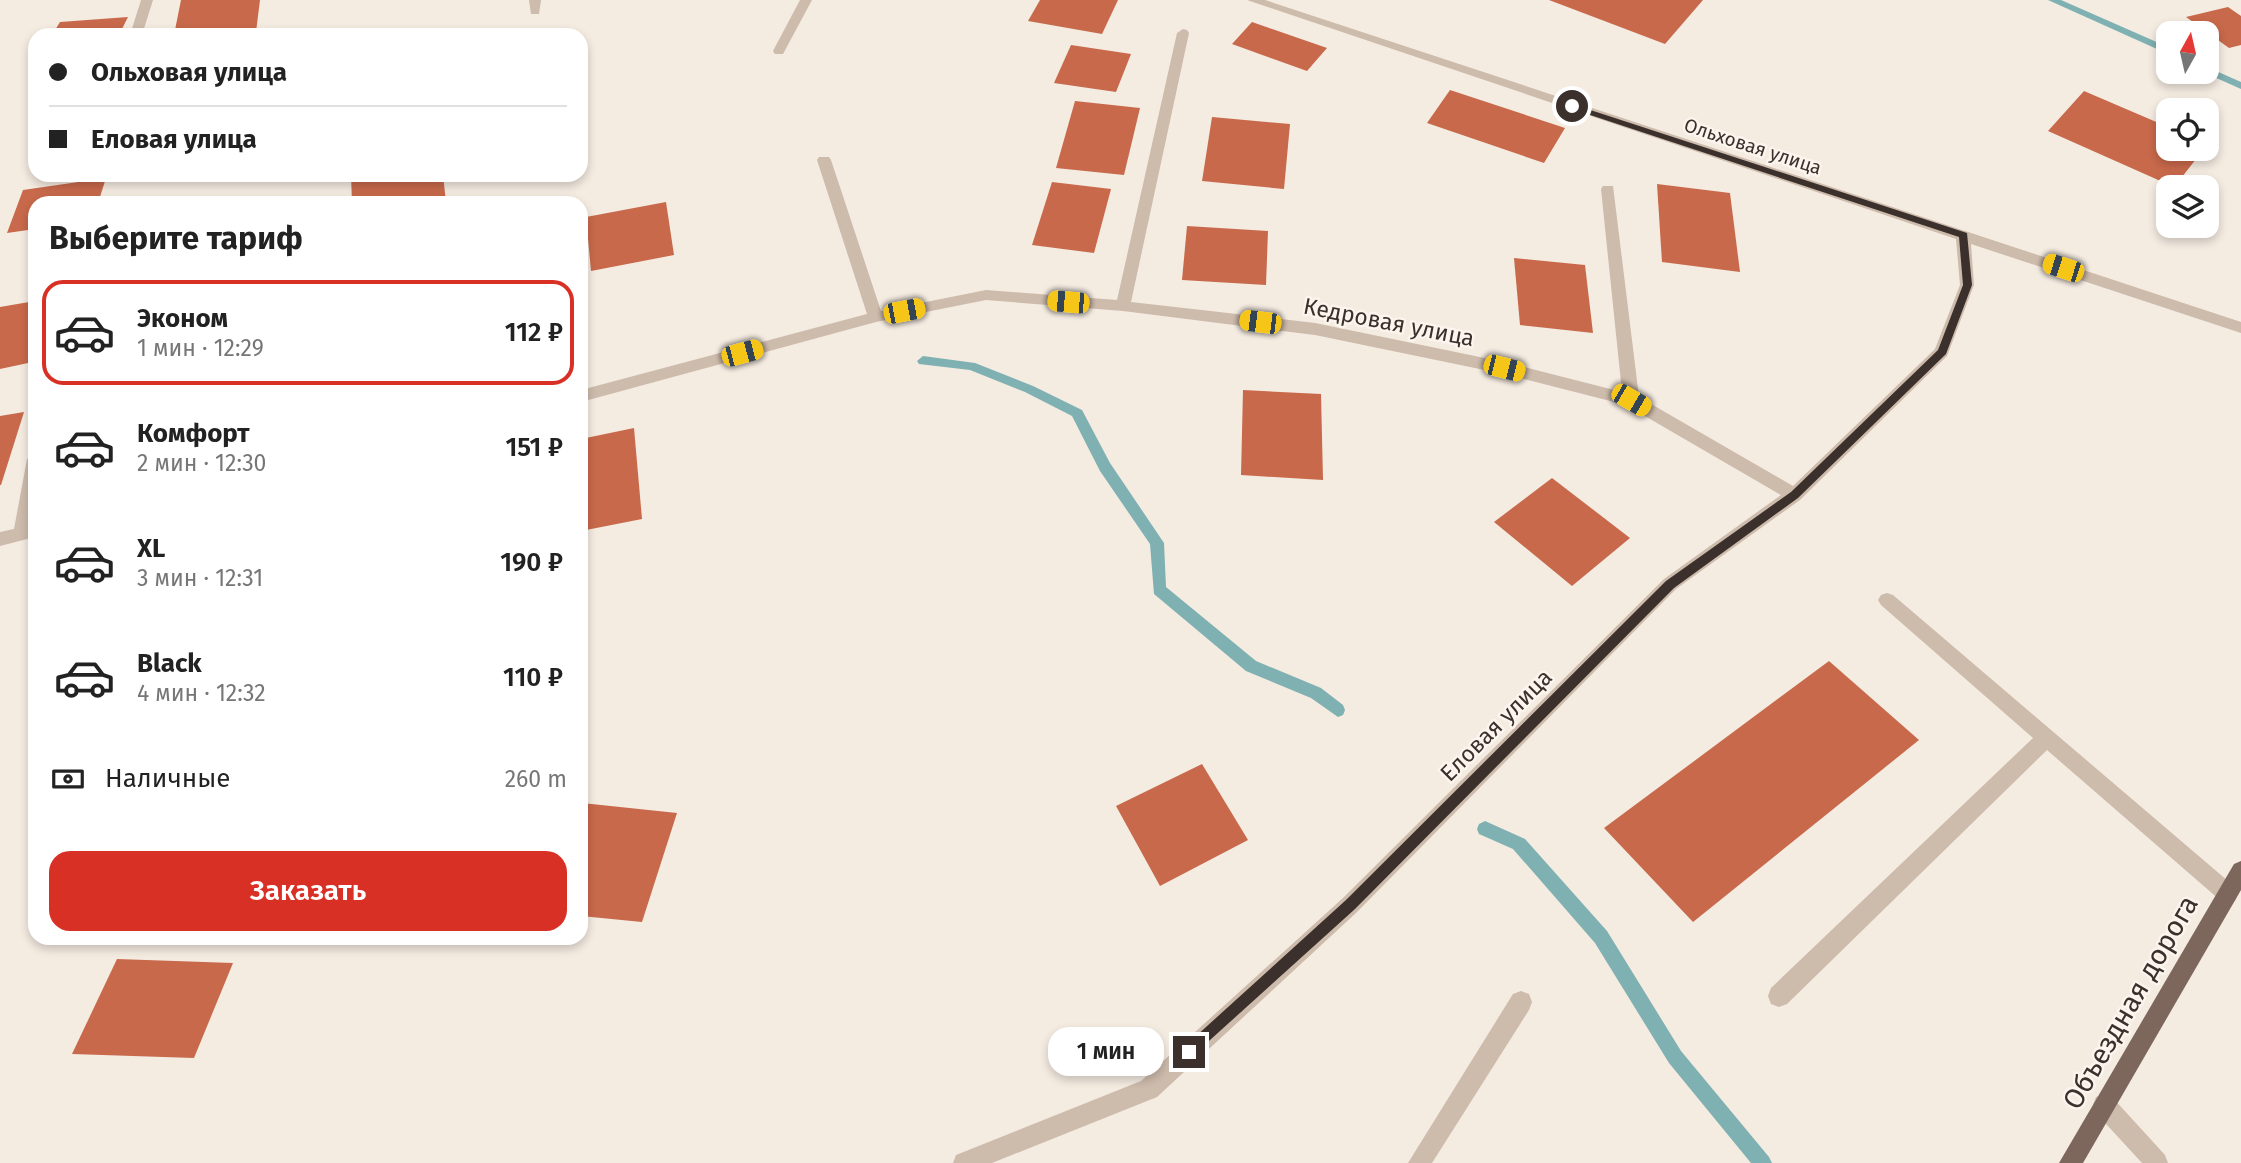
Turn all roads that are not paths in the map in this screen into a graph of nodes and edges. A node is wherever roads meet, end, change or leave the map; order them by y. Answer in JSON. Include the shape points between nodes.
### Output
{"nodes":[{"id":1,"x":147,"y":0,"type":"edge"},
{"id":2,"x":806,"y":0,"type":"edge"},
{"id":3,"x":1253,"y":0,"type":"edge"},
{"id":4,"x":138,"y":28,"type":"edge"},
{"id":5,"x":1183,"y":33,"type":"dead end"},
{"id":6,"x":779,"y":51,"type":"dead end"},
{"id":7,"x":824,"y":160,"type":"dead end"},
{"id":8,"x":1608,"y":189,"type":"dead end"},
{"id":9,"x":1964,"y":235,"type":"junction"},
{"id":10,"x":1123,"y":306,"type":"junction"},
{"id":11,"x":876,"y":317,"type":"junction"},
{"id":12,"x":2241,"y":328,"type":"edge"},
{"id":13,"x":588,"y":394,"type":"edge"},
{"id":14,"x":1631,"y":400,"type":"junction"},
{"id":15,"x":1794,"y":495,"type":"junction"},
{"id":16,"x":28,"y":532,"type":"edge"},
{"id":17,"x":0,"y":539,"type":"edge"},
{"id":18,"x":1887,"y":600,"type":"dead end"},
{"id":19,"x":2045,"y":738,"type":"junction"},
{"id":20,"x":2241,"y":871,"type":"edge"},
{"id":21,"x":2228,"y":894,"type":"junction"},
{"id":22,"x":1779,"y":996,"type":"dead end"},
{"id":23,"x":1521,"y":1002,"type":"dead end"},
{"id":24,"x":2104,"y":1105,"type":"junction"},
{"id":25,"x":964,"y":1163,"type":"edge"},
{"id":26,"x":1419,"y":1163,"type":"edge"},
{"id":27,"x":2070,"y":1163,"type":"edge"},
{"id":28,"x":2158,"y":1163,"type":"edge"}],
"edges":[{"from":1,"to":4,"type":"street"},
{"from":2,"to":6,"type":"street"},
{"from":3,"to":9,"type":"street","name":"Ольховая улица"},
{"from":5,"to":10,"type":"street"},
{"from":7,"to":11,"type":"street"},
{"from":8,"to":14,"type":"street"},
{"from":9,"to":12,"type":"street","name":"Ольховая улица"},
{"from":9,"to":15,"type":"street","name":"Еловая улица","via":[[1968,285],[1942,352]]},
{"from":10,"to":11,"type":"street","name":"Кедровая улица","via":[[986,296]]},
{"from":10,"to":14,"type":"street","name":"Кедровая улица","via":[[1315,329]]},
{"from":11,"to":13,"type":"street","name":"Кедровая улица"},
{"from":14,"to":15,"type":"street","name":"Кедровая улица"},
{"from":15,"to":25,"type":"street","name":"Еловая улица","via":[[1670,584],[1350,905],[1149,1088]]},
{"from":16,"to":17,"type":"street"},
{"from":18,"to":19,"type":"street"},
{"from":19,"to":21,"type":"street"},
{"from":19,"to":22,"type":"street"},
{"from":20,"to":21,"type":"main road","name":"Объездная дорога"},
{"from":21,"to":24,"type":"main road","name":"Объездная дорога"},
{"from":23,"to":26,"type":"street"},
{"from":24,"to":27,"type":"main road","name":"Объездная дорога"},
{"from":24,"to":28,"type":"street"}]}
